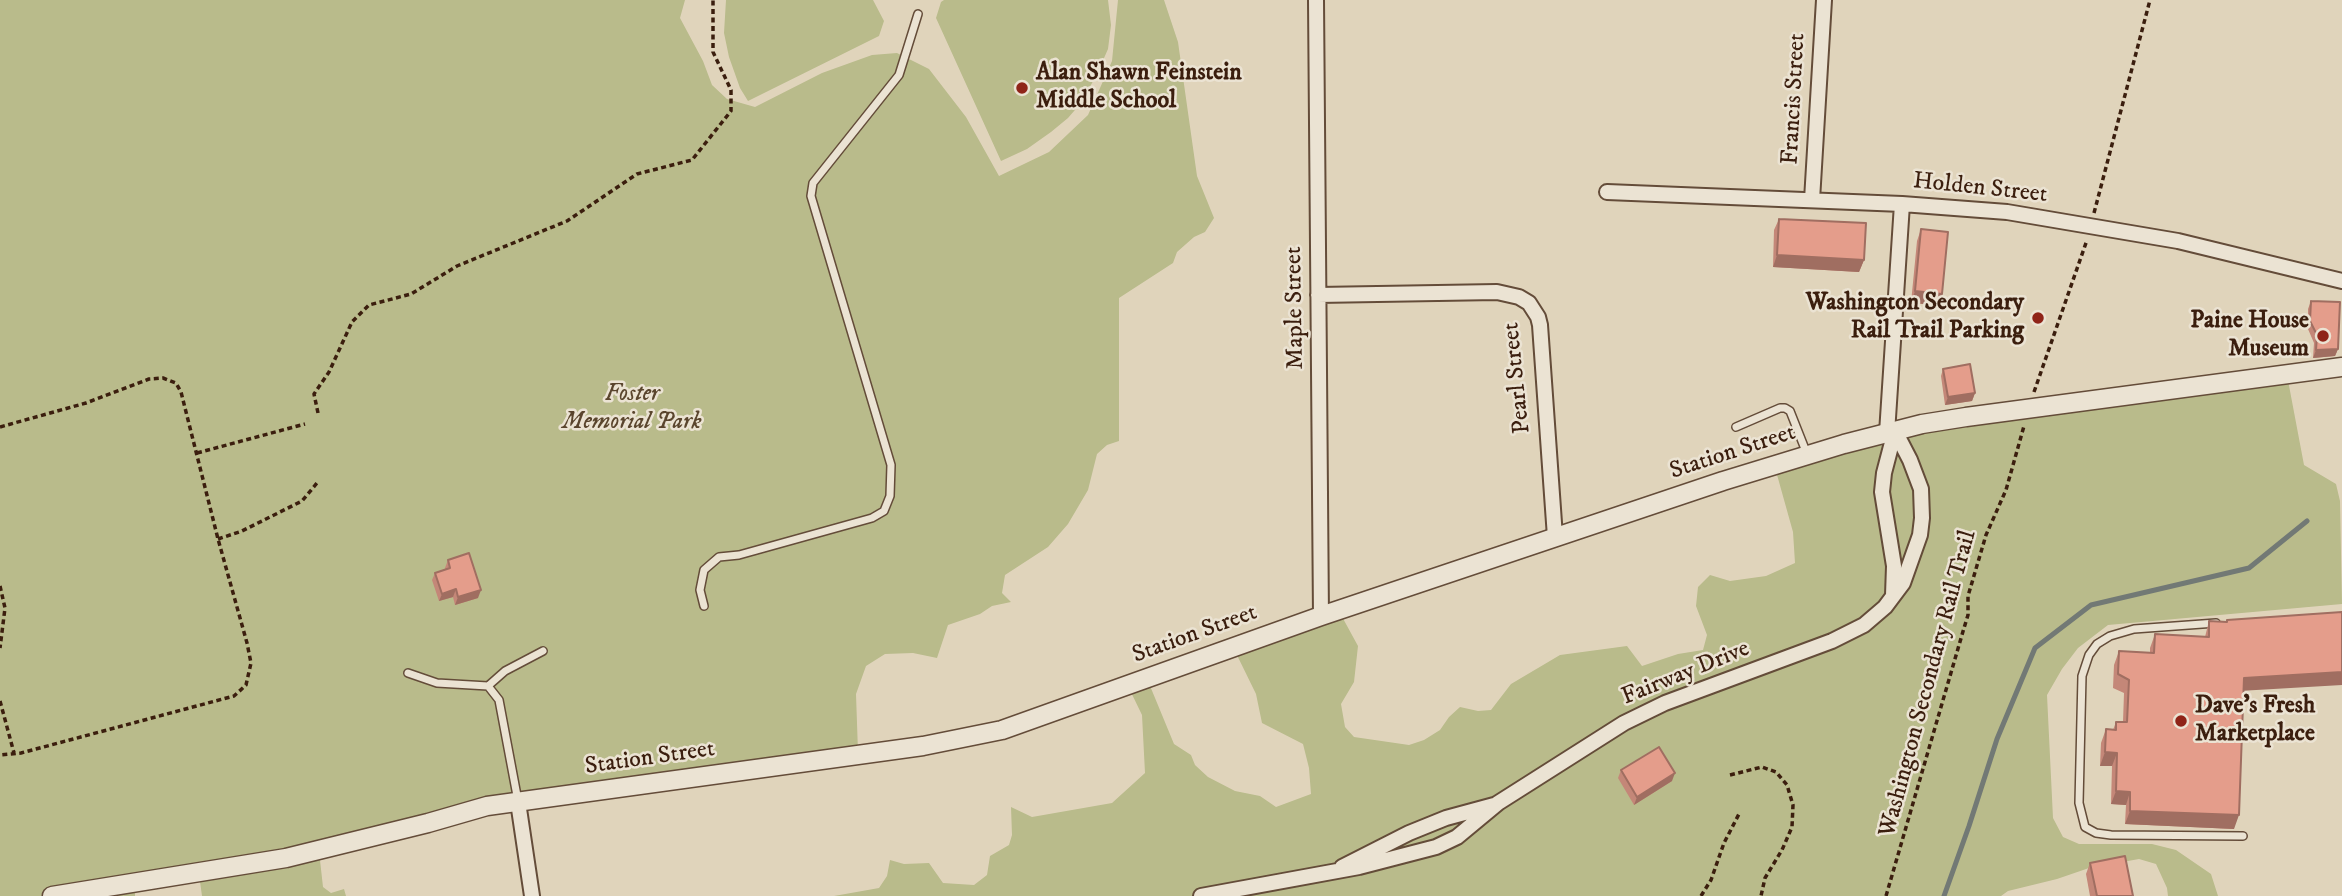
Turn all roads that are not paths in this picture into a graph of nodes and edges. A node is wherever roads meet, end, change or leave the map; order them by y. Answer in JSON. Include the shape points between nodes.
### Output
{"nodes":[{"id":1,"x":1316,"y":0,"type":"edge"},
{"id":2,"x":1824,"y":0,"type":"edge"},
{"id":3,"x":918,"y":14,"type":"dead end"},
{"id":4,"x":1607,"y":192,"type":"dead end"},
{"id":5,"x":1812,"y":200,"type":"junction"},
{"id":6,"x":1902,"y":204,"type":"junction"},
{"id":7,"x":2342,"y":281,"type":"edge"},
{"id":8,"x":1318,"y":295,"type":"junction"},
{"id":9,"x":2342,"y":367,"type":"edge"},
{"id":10,"x":1736,"y":427,"type":"dead end"},
{"id":11,"x":1891,"y":432,"type":"junction"},
{"id":12,"x":1807,"y":455,"type":"junction"},
{"id":13,"x":1555,"y":537,"type":"junction"},
{"id":14,"x":1893,"y":596,"type":"junction"},
{"id":15,"x":704,"y":606,"type":"dead end"},
{"id":16,"x":1321,"y":616,"type":"junction"},
{"id":17,"x":2231,"y":622,"type":"edge"},
{"id":18,"x":543,"y":651,"type":"dead end"},
{"id":19,"x":408,"y":673,"type":"dead end"},
{"id":20,"x":488,"y":686,"type":"junction"},
{"id":21,"x":518,"y":802,"type":"junction"},
{"id":22,"x":1498,"y":803,"type":"junction"},
{"id":23,"x":2243,"y":836,"type":"dead end"},
{"id":24,"x":1336,"y":871,"type":"junction"},
{"id":25,"x":52,"y":896,"type":"edge"},
{"id":26,"x":532,"y":896,"type":"edge"},
{"id":27,"x":1201,"y":896,"type":"edge"}],
"edges":[{"from":1,"to":8,"type":"street","name":"Maple Street"},
{"from":2,"to":5,"type":"street","name":"Francis Street"},
{"from":3,"to":15,"type":"lane","via":[[899,75],[813,183],[811,196],[891,465],[890,496],[884,511],[872,518],[719,557],[704,570],[700,590]]},
{"from":4,"to":5,"type":"street","name":"Holden Street"},
{"from":5,"to":6,"type":"street","name":"Holden Street"},
{"from":6,"to":7,"type":"street","name":"Holden Street","via":[[2007,212],[2178,241]]},
{"from":6,"to":11,"type":"street"},
{"from":8,"to":13,"type":"street","name":"Pearl Street","via":[[1497,292],[1529,303],[1540,325]]},
{"from":8,"to":16,"type":"street","name":"Maple Street"},
{"from":9,"to":11,"type":"street","name":"Station Street"},
{"from":10,"to":12,"type":"lane","via":[[1785,408]]},
{"from":11,"to":12,"type":"street","name":"Station Street"},
{"from":11,"to":14,"type":"street","via":[[1882,492],[1894,566]]},
{"from":11,"to":14,"type":"street","name":"Fairway Drive","via":[[1916,474],[1922,518],[1912,562]]},
{"from":12,"to":13,"type":"street","name":"Station Street"},
{"from":13,"to":16,"type":"street","name":"Station Street"},
{"from":14,"to":22,"type":"street","name":"Fairway Drive","via":[[1875,616],[1849,633],[1687,694],[1624,723]]},
{"from":16,"to":21,"type":"street","name":"Station Street","via":[[1002,730],[923,746]]},
{"from":17,"to":23,"type":"lane","via":[[2134,629],[2097,644],[2082,676],[2079,803],[2085,827],[2096,833]]},
{"from":18,"to":20,"type":"lane","via":[[505,671]]},
{"from":19,"to":20,"type":"lane","via":[[437,683]]},
{"from":20,"to":21,"type":"lane","via":[[499,699]]},
{"from":21,"to":25,"type":"street","name":"Station Street","via":[[286,858]]},
{"from":21,"to":26,"type":"street"},
{"from":22,"to":24,"type":"street","name":"Fairway Drive","via":[[1416,830]]},
{"from":22,"to":24,"type":"street","name":"Fairway Drive","via":[[1436,848]]},
{"from":24,"to":27,"type":"street","name":"Fairway Drive"}]}
